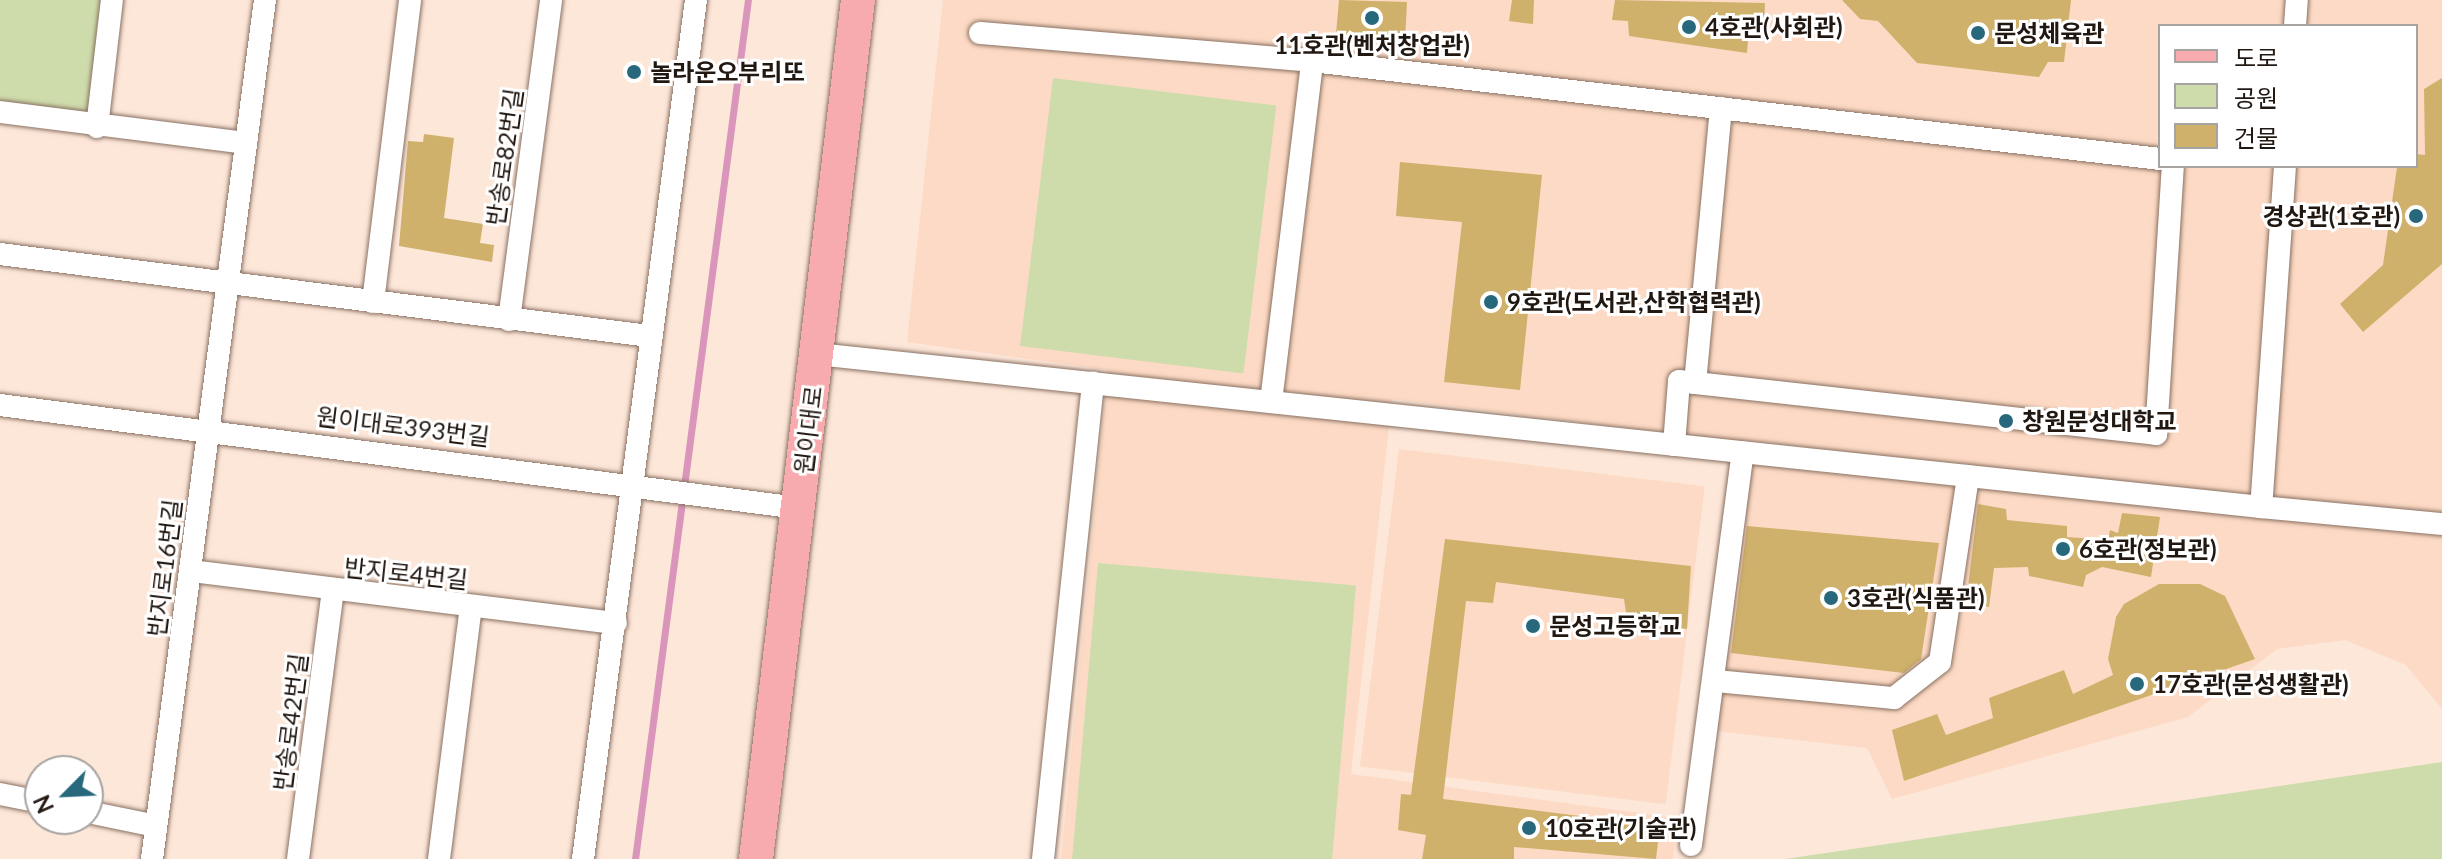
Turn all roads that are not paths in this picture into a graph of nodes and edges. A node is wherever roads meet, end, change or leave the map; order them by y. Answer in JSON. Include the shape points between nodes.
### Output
{"nodes":[{"id":1,"x":112,"y":0,"type":"edge"},
{"id":2,"x":265,"y":0,"type":"edge"},
{"id":3,"x":410,"y":0,"type":"edge"},
{"id":4,"x":551,"y":0,"type":"edge"},
{"id":5,"x":696,"y":0,"type":"edge"},
{"id":6,"x":858,"y":0,"type":"edge"},
{"id":7,"x":2297,"y":0,"type":"edge"},
{"id":8,"x":2295,"y":24,"type":"edge"},
{"id":9,"x":980,"y":33,"type":"dead end"},
{"id":10,"x":1312,"y":61,"type":"junction"},
{"id":11,"x":1721,"y":108,"type":"junction"},
{"id":12,"x":0,"y":112,"type":"edge"},
{"id":13,"x":97,"y":127,"type":"junction"},
{"id":14,"x":246,"y":143,"type":"junction"},
{"id":15,"x":2158,"y":159,"type":"edge"},
{"id":16,"x":2173,"y":168,"type":"edge"},
{"id":17,"x":2285,"y":168,"type":"edge"},
{"id":18,"x":0,"y":254,"type":"edge"},
{"id":19,"x":228,"y":284,"type":"junction"},
{"id":20,"x":373,"y":302,"type":"junction"},
{"id":21,"x":509,"y":320,"type":"junction"},
{"id":22,"x":649,"y":336,"type":"junction"},
{"id":23,"x":817,"y":354,"type":"junction"},
{"id":24,"x":1093,"y":383,"type":"junction"},
{"id":25,"x":1695,"y":383,"type":"junction"},
{"id":26,"x":1271,"y":402,"type":"junction"},
{"id":27,"x":0,"y":405,"type":"edge"},
{"id":28,"x":208,"y":427,"type":"junction"},
{"id":29,"x":1674,"y":445,"type":"junction"},
{"id":30,"x":1743,"y":452,"type":"junction"},
{"id":31,"x":1968,"y":476,"type":"junction"},
{"id":32,"x":631,"y":481,"type":"junction"},
{"id":33,"x":2261,"y":507,"type":"junction"},
{"id":34,"x":798,"y":508,"type":"junction"},
{"id":35,"x":2442,"y":524,"type":"edge"},
{"id":36,"x":191,"y":571,"type":"junction"},
{"id":37,"x":333,"y":591,"type":"junction"},
{"id":38,"x":471,"y":607,"type":"junction"},
{"id":39,"x":616,"y":623,"type":"junction"},
{"id":40,"x":1716,"y":681,"type":"junction"},
{"id":41,"x":0,"y":794,"type":"edge"},
{"id":42,"x":24,"y":799,"type":"edge"},
{"id":43,"x":104,"y":815,"type":"edge"},
{"id":44,"x":156,"y":826,"type":"junction"},
{"id":45,"x":1691,"y":845,"type":"dead end"},
{"id":46,"x":152,"y":859,"type":"edge"},
{"id":47,"x":298,"y":859,"type":"edge"},
{"id":48,"x":439,"y":859,"type":"edge"},
{"id":49,"x":583,"y":859,"type":"edge"},
{"id":50,"x":756,"y":859,"type":"edge"},
{"id":51,"x":1043,"y":859,"type":"edge"}],
"edges":[{"from":1,"to":13,"type":"street"},
{"from":2,"to":14,"type":"street","name":"반지로16번길"},
{"from":3,"to":20,"type":"street"},
{"from":4,"to":21,"type":"street","name":"반송로82번길"},
{"from":5,"to":22,"type":"street"},
{"from":6,"to":23,"type":"main road","name":"원이대로"},
{"from":7,"to":8,"type":"street"},
{"from":9,"to":10,"type":"street"},
{"from":10,"to":11,"type":"street"},
{"from":10,"to":26,"type":"street"},
{"from":11,"to":15,"type":"street"},
{"from":11,"to":25,"type":"street"},
{"from":12,"to":13,"type":"street"},
{"from":13,"to":14,"type":"street"},
{"from":14,"to":19,"type":"street","name":"반지로16번길"},
{"from":16,"to":25,"type":"street","via":[[2156,434]]},
{"from":17,"to":33,"type":"street"},
{"from":18,"to":19,"type":"street"},
{"from":19,"to":20,"type":"street"},
{"from":19,"to":28,"type":"street","name":"반지로16번길"},
{"from":20,"to":21,"type":"street"},
{"from":21,"to":22,"type":"street"},
{"from":22,"to":32,"type":"street"},
{"from":23,"to":24,"type":"street"},
{"from":23,"to":34,"type":"main road","name":"원이대로"},
{"from":24,"to":26,"type":"street"},
{"from":24,"to":51,"type":"street"},
{"from":25,"to":29,"type":"street","via":[[1679,381]]},
{"from":26,"to":29,"type":"street"},
{"from":27,"to":28,"type":"street","name":"원이대로393번길"},
{"from":28,"to":32,"type":"street","name":"원이대로393번길"},
{"from":28,"to":36,"type":"street","name":"반지로16번길"},
{"from":29,"to":30,"type":"street"},
{"from":30,"to":31,"type":"street"},
{"from":30,"to":40,"type":"street"},
{"from":31,"to":33,"type":"street"},
{"from":31,"to":40,"type":"street","via":[[1940,662],[1894,698]]},
{"from":32,"to":34,"type":"street","name":"원이대로393번길"},
{"from":32,"to":39,"type":"street"},
{"from":33,"to":35,"type":"street"},
{"from":34,"to":50,"type":"main road","name":"원이대로"},
{"from":36,"to":37,"type":"street","name":"반지로4번길"},
{"from":36,"to":44,"type":"street","name":"반지로16번길"},
{"from":37,"to":38,"type":"street","name":"반지로4번길"},
{"from":37,"to":47,"type":"street","name":"반송로42번길"},
{"from":38,"to":39,"type":"street","name":"반지로4번길"},
{"from":38,"to":48,"type":"street"},
{"from":39,"to":49,"type":"street"},
{"from":40,"to":45,"type":"street"},
{"from":41,"to":42,"type":"street"},
{"from":43,"to":44,"type":"street"},
{"from":44,"to":46,"type":"street","name":"반지로16번길"}]}
